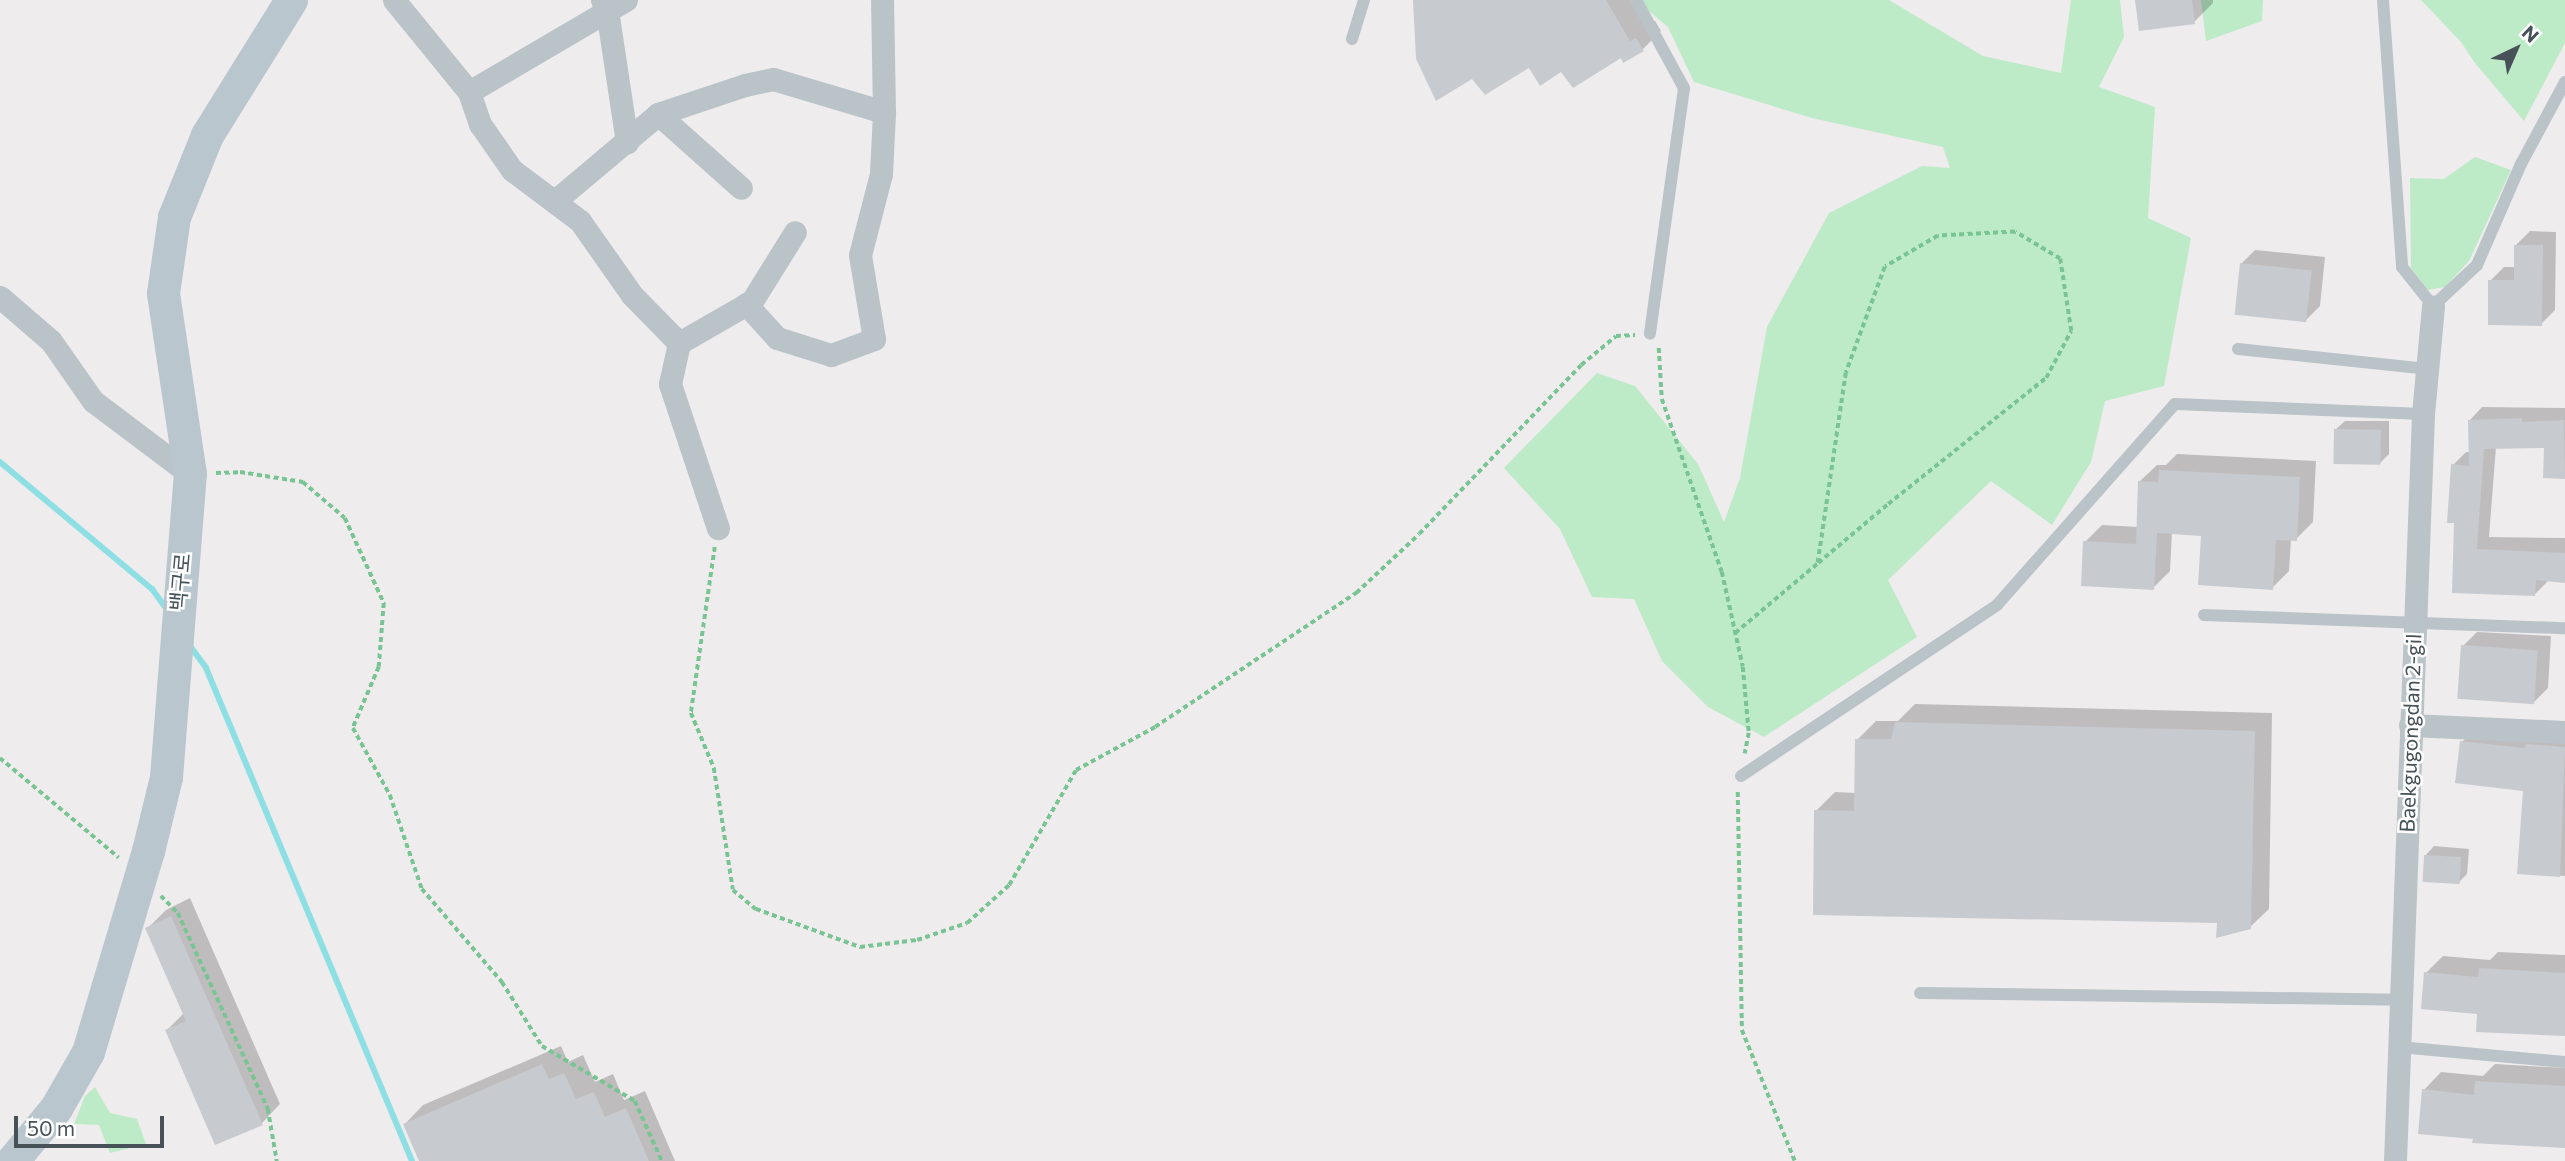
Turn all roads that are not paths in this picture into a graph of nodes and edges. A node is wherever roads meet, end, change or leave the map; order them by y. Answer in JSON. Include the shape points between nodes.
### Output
{"nodes":[{"id":1,"x":291,"y":0,"type":"edge"},
{"id":2,"x":394,"y":0,"type":"edge"},
{"id":3,"x":882,"y":0,"type":"edge"},
{"id":4,"x":1364,"y":0,"type":"edge"},
{"id":5,"x":1636,"y":0,"type":"edge"},
{"id":6,"x":2383,"y":0,"type":"edge"},
{"id":7,"x":611,"y":3,"type":"edge"},
{"id":8,"x":1352,"y":39,"type":"dead end"},
{"id":9,"x":2565,"y":82,"type":"edge"},
{"id":10,"x":469,"y":92,"type":"junction"},
{"id":11,"x":884,"y":111,"type":"junction"},
{"id":12,"x":658,"y":114,"type":"junction"},
{"id":13,"x":627,"y":142,"type":"junction"},
{"id":14,"x":741,"y":188,"type":"dead end"},
{"id":15,"x":556,"y":200,"type":"junction"},
{"id":16,"x":795,"y":232,"type":"dead end"},
{"id":17,"x":0,"y":297,"type":"edge"},
{"id":18,"x":746,"y":304,"type":"junction"},
{"id":19,"x":2433,"y":306,"type":"junction"},
{"id":20,"x":1650,"y":334,"type":"road end"},
{"id":21,"x":680,"y":343,"type":"junction"},
{"id":22,"x":2238,"y":349,"type":"dead end"},
{"id":23,"x":2427,"y":369,"type":"junction"},
{"id":24,"x":2423,"y":414,"type":"junction"},
{"id":25,"x":190,"y":474,"type":"junction"},
{"id":26,"x":718,"y":528,"type":"road end"},
{"id":27,"x":2204,"y":615,"type":"dead end"},
{"id":28,"x":2415,"y":621,"type":"junction"},
{"id":29,"x":2565,"y":628,"type":"edge"},
{"id":30,"x":2410,"y":725,"type":"junction"},
{"id":31,"x":2565,"y":732,"type":"edge"},
{"id":32,"x":1741,"y":776,"type":"road end"},
{"id":33,"x":1920,"y":993,"type":"dead end"},
{"id":34,"x":2401,"y":1000,"type":"junction"},
{"id":35,"x":2399,"y":1047,"type":"junction"},
{"id":36,"x":2565,"y":1062,"type":"edge"},
{"id":37,"x":12,"y":1161,"type":"edge"},
{"id":38,"x":2395,"y":1161,"type":"edge"}],
"edges":[{"from":1,"to":25,"type":"street","name":"백구로","via":[[207,135],[174,217],[163,293]]},
{"from":2,"to":10,"type":"street"},
{"from":3,"to":11,"type":"street"},
{"from":4,"to":8,"type":"lane"},
{"from":5,"to":20,"type":"lane","via":[[1684,88]]},
{"from":6,"to":19,"type":"lane","via":[[2402,267]]},
{"from":7,"to":10,"type":"street"},
{"from":7,"to":13,"type":"street"},
{"from":9,"to":19,"type":"lane","via":[[2521,164],[2477,265]]},
{"from":10,"to":15,"type":"street","via":[[480,124],[512,170]]},
{"from":11,"to":12,"type":"street","via":[[773,79]]},
{"from":11,"to":18,"type":"street","via":[[881,174],[860,254],[874,339],[831,355],[776,338]]},
{"from":12,"to":13,"type":"street"},
{"from":12,"to":14,"type":"street"},
{"from":13,"to":15,"type":"street"},
{"from":15,"to":21,"type":"street","via":[[580,221],[632,295]]},
{"from":16,"to":18,"type":"street"},
{"from":17,"to":25,"type":"street","via":[[51,341],[93,401]]},
{"from":18,"to":21,"type":"street"},
{"from":19,"to":23,"type":"street","name":"Baekgugongdan 2-gil"},
{"from":21,"to":26,"type":"street","via":[[670,384]]},
{"from":22,"to":23,"type":"lane"},
{"from":23,"to":24,"type":"street","name":"Baekgugongdan 2-gil"},
{"from":24,"to":28,"type":"street","name":"Baekgugongdan 2-gil"},
{"from":24,"to":32,"type":"lane","via":[[2175,404],[1997,605]]},
{"from":25,"to":37,"type":"street","name":"백구로","via":[[166,777],[141,877],[88,1052],[56,1108]]},
{"from":27,"to":28,"type":"lane"},
{"from":28,"to":29,"type":"lane"},
{"from":28,"to":30,"type":"street","name":"Baekgugongdan 2-gil"},
{"from":30,"to":31,"type":"street"},
{"from":30,"to":34,"type":"street","name":"Baekgugongdan 2-gil"},
{"from":33,"to":34,"type":"lane"},
{"from":34,"to":35,"type":"street","name":"Baekgugongdan 2-gil"},
{"from":35,"to":36,"type":"lane"},
{"from":35,"to":38,"type":"street","name":"Baekgugongdan 2-gil"}]}
